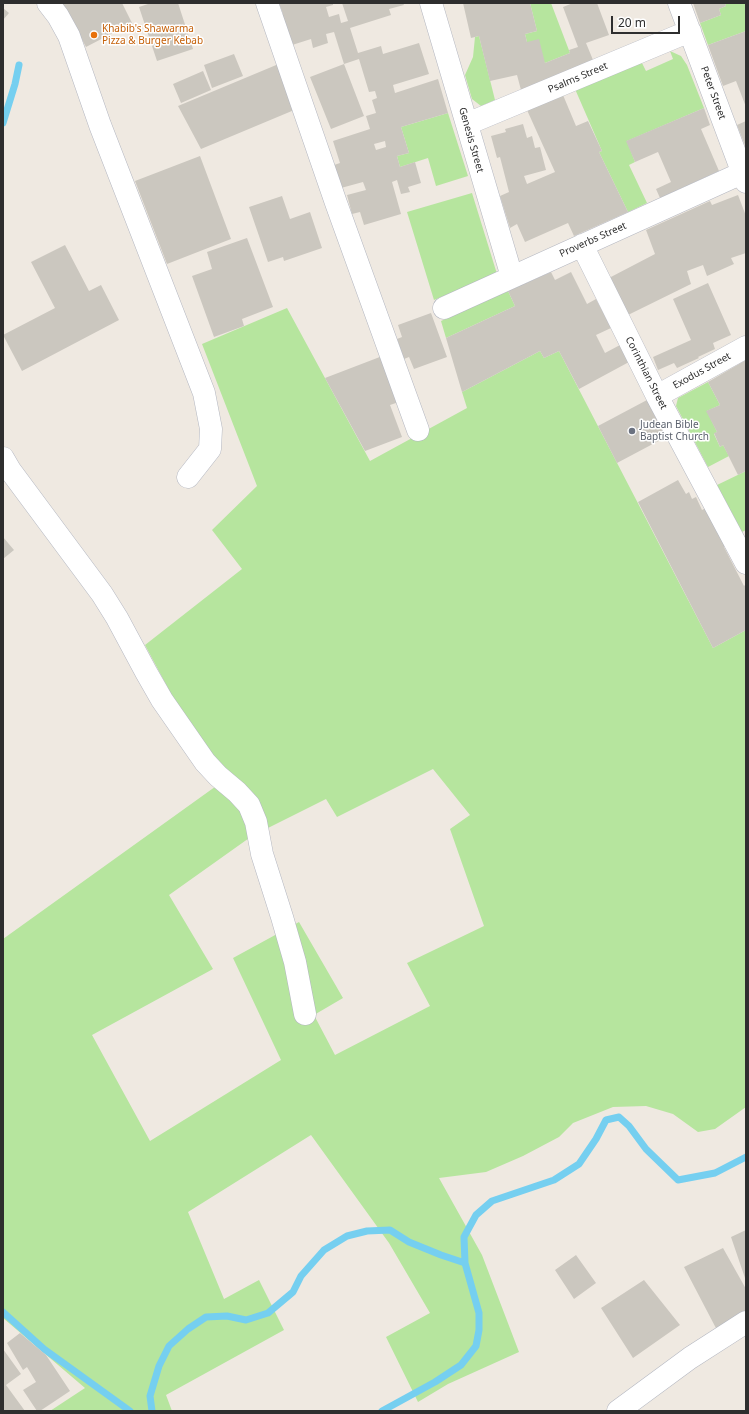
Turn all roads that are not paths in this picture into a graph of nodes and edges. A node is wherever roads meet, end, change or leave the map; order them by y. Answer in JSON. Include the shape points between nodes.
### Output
{"nodes":[{"id":1,"x":48,"y":3,"type":"edge"},
{"id":2,"x":267,"y":3,"type":"edge"},
{"id":3,"x":431,"y":3,"type":"edge"},
{"id":4,"x":679,"y":3,"type":"edge"},
{"id":5,"x":690,"y":31,"type":"junction"},
{"id":6,"x":467,"y":124,"type":"junction"},
{"id":7,"x":744,"y":178,"type":"edge"},
{"id":8,"x":582,"y":245,"type":"junction"},
{"id":9,"x":512,"y":277,"type":"junction"},
{"id":10,"x":444,"y":308,"type":"dead end"},
{"id":11,"x":746,"y":347,"type":"edge"},
{"id":12,"x":657,"y":396,"type":"junction"},
{"id":13,"x":418,"y":430,"type":"dead end"},
{"id":14,"x":3,"y":458,"type":"edge"},
{"id":15,"x":188,"y":477,"type":"dead end"},
{"id":16,"x":746,"y":563,"type":"edge"},
{"id":17,"x":305,"y":1014,"type":"dead end"},
{"id":18,"x":746,"y":1322,"type":"edge"},
{"id":19,"x":618,"y":1411,"type":"edge"}],
"edges":[{"from":1,"to":15,"type":"street","via":[[69,36],[100,125],[204,393],[211,429],[210,449]]},
{"from":2,"to":13,"type":"street"},
{"from":3,"to":6,"type":"street","name":"Genesis Street"},
{"from":4,"to":5,"type":"street","name":"Peter Street"},
{"from":5,"to":6,"type":"street","name":"Psalms Street"},
{"from":5,"to":7,"type":"street","name":"Peter Street"},
{"from":6,"to":9,"type":"street","name":"Genesis Street"},
{"from":7,"to":8,"type":"street","name":"Proverbs Street"},
{"from":8,"to":9,"type":"street","name":"Proverbs Street"},
{"from":8,"to":12,"type":"street","name":"Corinthian Street"},
{"from":9,"to":10,"type":"street","name":"Proverbs Street"},
{"from":11,"to":12,"type":"street","name":"Exodus Street"},
{"from":12,"to":16,"type":"street","name":"Corinthian Street"},
{"from":14,"to":17,"type":"street","via":[[102,594],[156,689],[201,757],[249,805],[256,822],[262,854],[292,954]]},
{"from":18,"to":19,"type":"street","via":[[678,1366]]}]}
